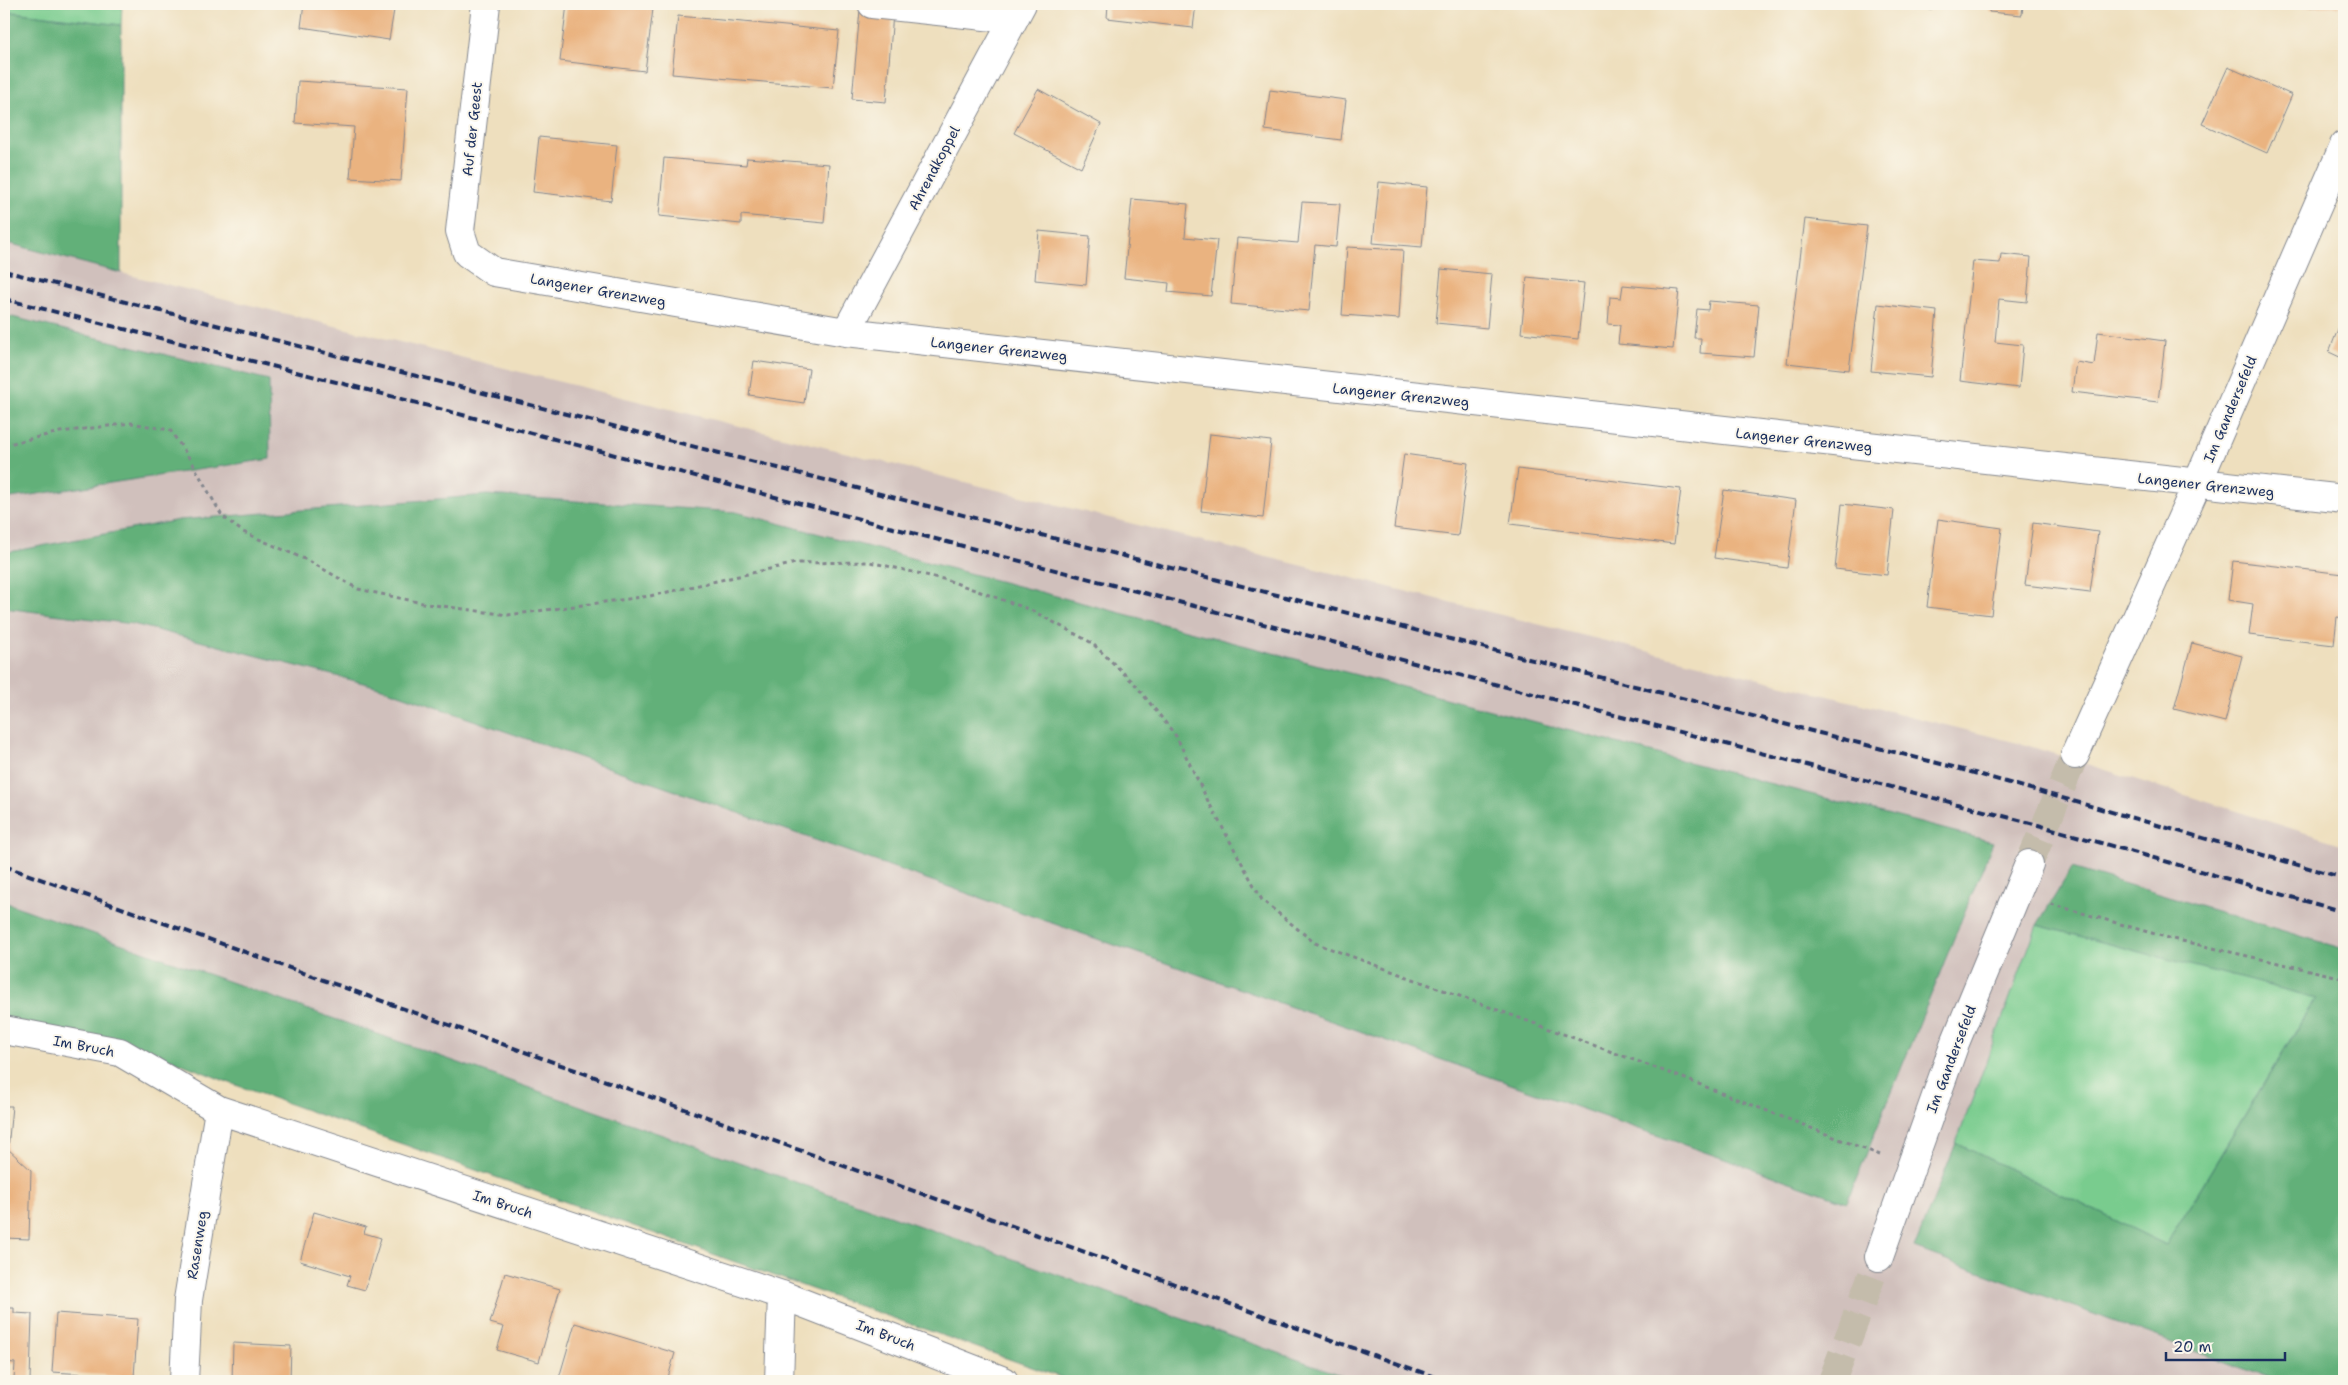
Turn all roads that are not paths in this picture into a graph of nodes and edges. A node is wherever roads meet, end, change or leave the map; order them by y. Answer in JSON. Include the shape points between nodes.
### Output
{"nodes":[{"id":1,"x":486,"y":4,"type":"edge"},
{"id":2,"x":872,"y":4,"type":"edge"},
{"id":3,"x":1018,"y":11,"type":"edge"},
{"id":4,"x":2344,"y":145,"type":"edge"},
{"id":5,"x":467,"y":253,"type":"joint"},
{"id":6,"x":846,"y":332,"type":"junction"},
{"id":7,"x":2197,"y":484,"type":"junction"},
{"id":8,"x":2344,"y":499,"type":"edge"},
{"id":9,"x":2075,"y":755,"type":"tunnel mouth"},
{"id":10,"x":2029,"y":864,"type":"tunnel mouth"},
{"id":11,"x":4,"y":1030,"type":"edge"},
{"id":12,"x":219,"y":1110,"type":"junction"},
{"id":13,"x":1879,"y":1257,"type":"tunnel mouth"},
{"id":14,"x":782,"y":1295,"type":"junction"},
{"id":15,"x":184,"y":1381,"type":"edge"},
{"id":16,"x":779,"y":1381,"type":"edge"},
{"id":17,"x":1004,"y":1381,"type":"edge"}],
"edges":[{"from":1,"to":5,"type":"street","name":"Auf der Geest","via":[[460,231]]},
{"from":2,"to":3,"type":"street"},
{"from":3,"to":6,"type":"street","name":"Ahrendkoppel"},
{"from":4,"to":7,"type":"street","name":"Im Gandersefeld"},
{"from":5,"to":6,"type":"street","name":"Langener Grenzweg","via":[[494,272]]},
{"from":6,"to":7,"type":"street","name":"Langener Grenzweg"},
{"from":7,"to":8,"type":"street","name":"Langener Grenzweg"},
{"from":7,"to":9,"type":"street","name":"Im Gandersefeld"},
{"from":10,"to":13,"type":"street","name":"Im Gandersefeld","via":[[1955,1043]]},
{"from":11,"to":12,"type":"street","name":"Im Bruch","via":[[120,1052]]},
{"from":12,"to":14,"type":"street","name":"Im Bruch"},
{"from":12,"to":15,"type":"street","name":"Rasenweg","via":[[188,1300]]},
{"from":14,"to":16,"type":"street"},
{"from":14,"to":17,"type":"street","name":"Im Bruch"}]}
